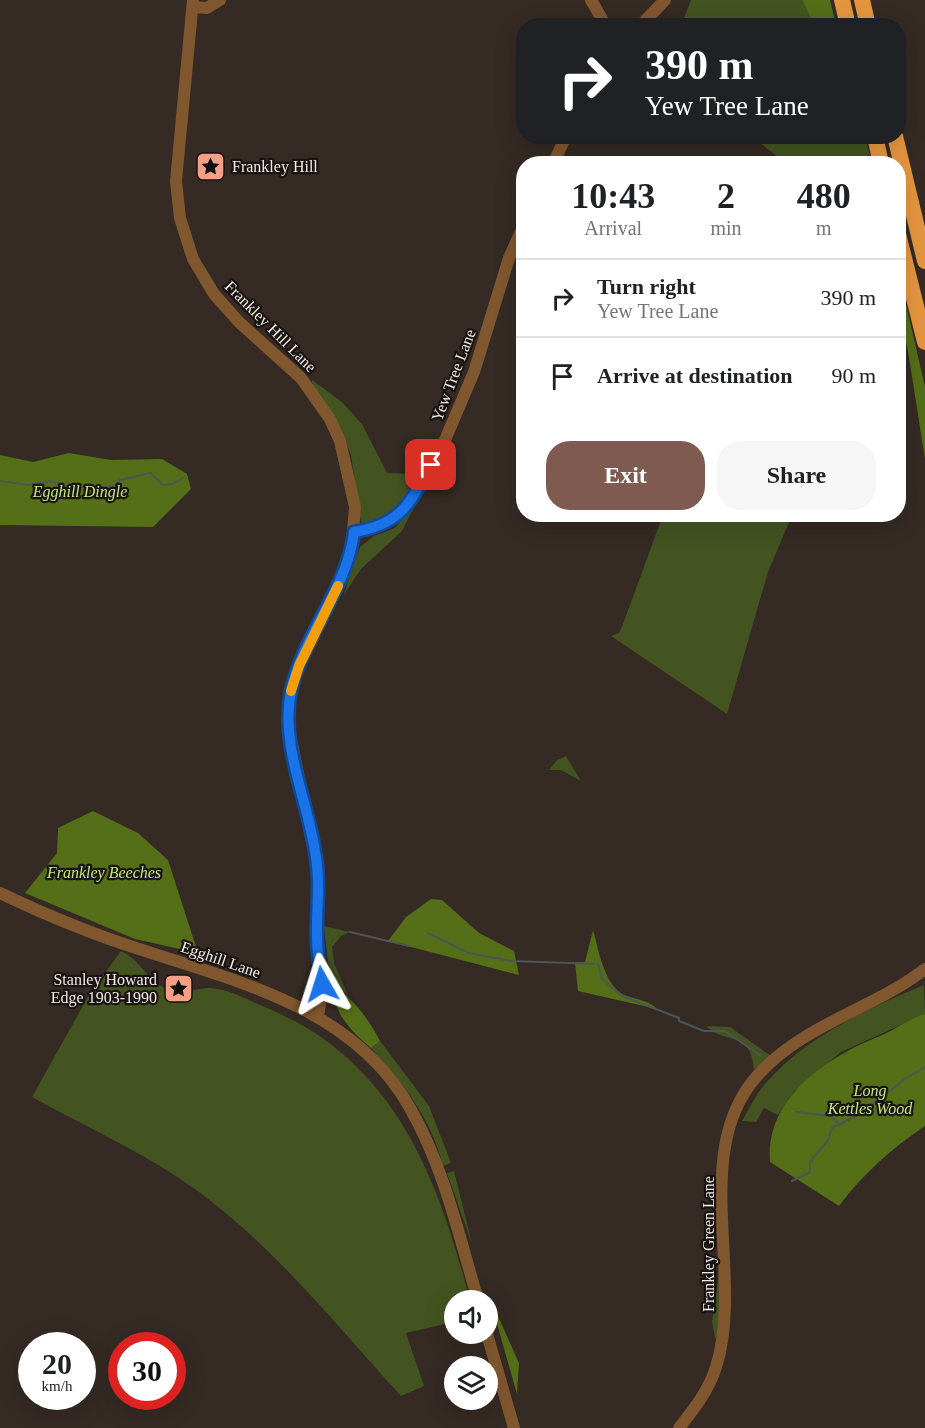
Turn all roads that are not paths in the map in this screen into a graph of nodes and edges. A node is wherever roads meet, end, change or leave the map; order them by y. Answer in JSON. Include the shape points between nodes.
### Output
{"nodes":[{"id":1,"x":220,"y":0,"type":"edge"},
{"id":2,"x":591,"y":0,"type":"edge"},
{"id":3,"x":665,"y":0,"type":"edge"},
{"id":4,"x":842,"y":0,"type":"edge"},
{"id":5,"x":862,"y":0,"type":"edge"},
{"id":6,"x":194,"y":4,"type":"edge"},
{"id":7,"x":601,"y":18,"type":"edge"},
{"id":8,"x":648,"y":18,"type":"edge"},
{"id":9,"x":847,"y":18,"type":"edge"},
{"id":10,"x":866,"y":18,"type":"edge"},
{"id":11,"x":906,"y":182,"type":"edge"},
{"id":12,"x":516,"y":243,"type":"edge"},
{"id":13,"x":925,"y":261,"type":"edge"},
{"id":14,"x":906,"y":266,"type":"edge"},
{"id":15,"x":925,"y":342,"type":"edge"},
{"id":16,"x":354,"y":532,"type":"junction"},
{"id":17,"x":0,"y":893,"type":"edge"},
{"id":18,"x":925,"y":969,"type":"edge"},
{"id":19,"x":318,"y":1016,"type":"junction"},
{"id":20,"x":475,"y":1290,"type":"edge"},
{"id":21,"x":490,"y":1344,"type":"edge"},
{"id":22,"x":514,"y":1428,"type":"edge"},
{"id":23,"x":679,"y":1428,"type":"edge"}],
"edges":[{"from":1,"to":6,"type":"street","via":[[207,8]]},
{"from":2,"to":7,"type":"street"},
{"from":3,"to":8,"type":"street"},
{"from":4,"to":9,"type":"highway"},
{"from":5,"to":10,"type":"highway"},
{"from":6,"to":16,"type":"street","name":"Frankley Hill Lane","via":[[176,181],[180,218],[193,259],[214,294],[302,378],[330,419],[352,483]]},
{"from":11,"to":13,"type":"highway"},
{"from":12,"to":16,"type":"street","name":"Yew Tree Lane","via":[[474,372],[442,447],[402,511],[378,527]]},
{"from":14,"to":15,"type":"highway"},
{"from":16,"to":19,"type":"street","name":"Frankley Hill Lane","via":[[344,575],[299,666],[291,692],[288,725],[317,866],[322,992]]},
{"from":17,"to":19,"type":"street","name":"Egghill Lane","via":[[135,948],[236,980]]},
{"from":18,"to":23,"type":"street","name":"Frankley Green Lane","via":[[788,1048],[758,1075],[739,1102],[731,1122],[725,1160],[721,1351],[704,1393]]},
{"from":19,"to":20,"type":"street","name":"Egghill Lane","via":[[379,1065],[410,1106],[439,1171]]},
{"from":21,"to":22,"type":"street"}]}
